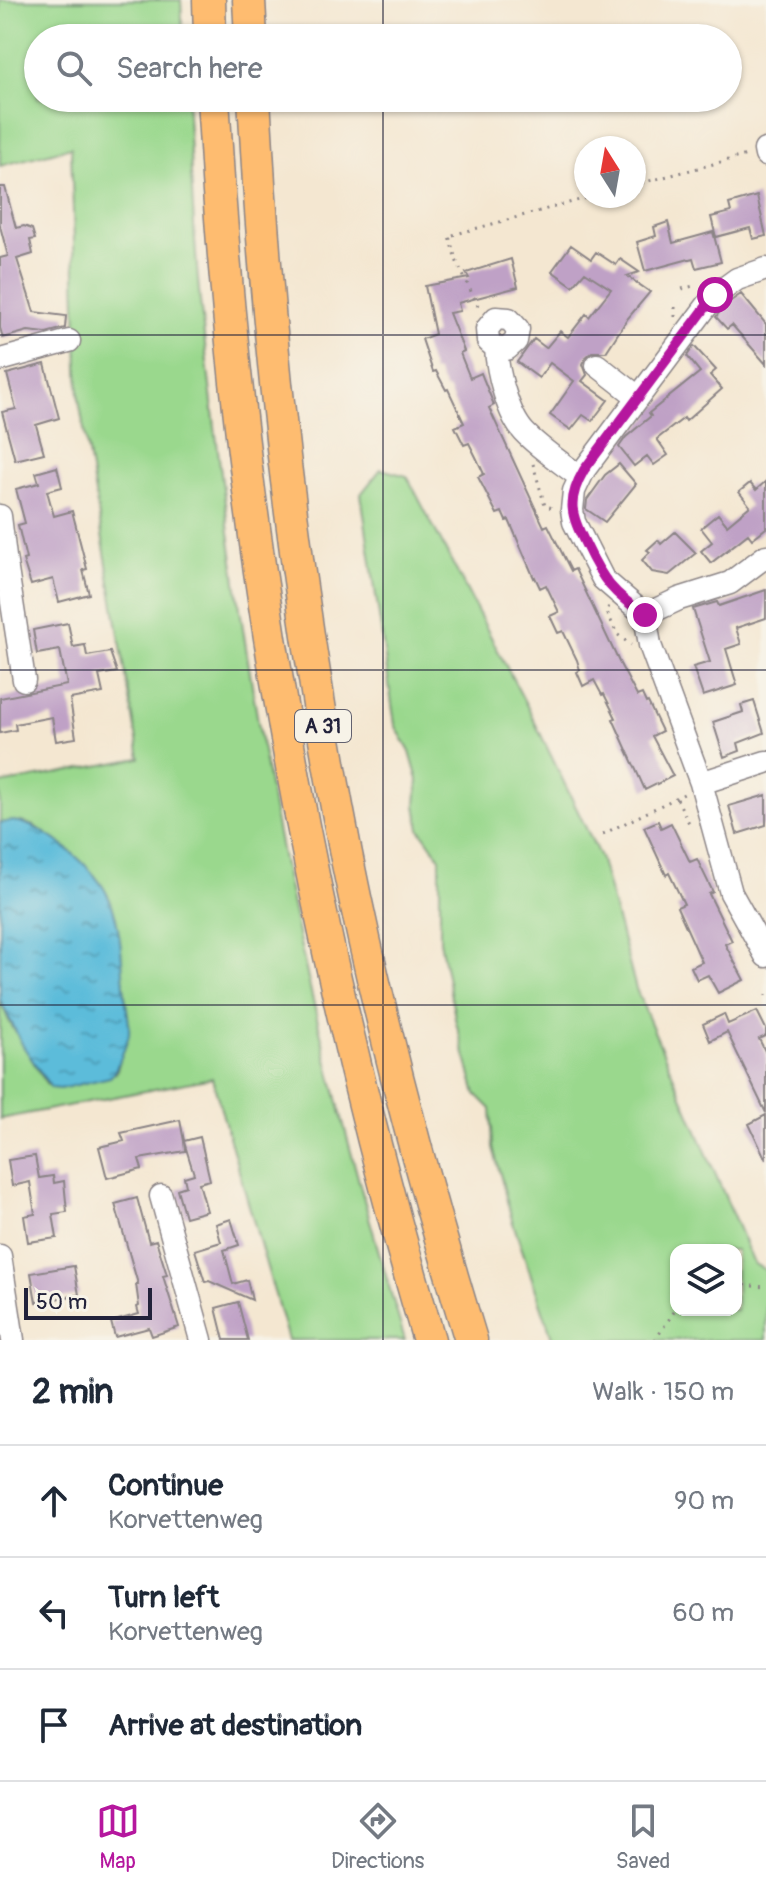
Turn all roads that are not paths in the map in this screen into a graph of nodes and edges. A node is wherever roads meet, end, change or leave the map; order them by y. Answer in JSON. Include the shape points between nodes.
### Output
{"nodes":[{"id":1,"x":209,"y":0,"type":"edge"},
{"id":2,"x":249,"y":0,"type":"edge"},
{"id":3,"x":210,"y":24,"type":"edge"},
{"id":4,"x":250,"y":24,"type":"edge"},
{"id":5,"x":214,"y":112,"type":"edge"},
{"id":6,"x":255,"y":112,"type":"edge"},
{"id":7,"x":766,"y":269,"type":"edge"},
{"id":8,"x":491,"y":338,"type":"road end"},
{"id":9,"x":69,"y":341,"type":"dead end"},
{"id":10,"x":0,"y":360,"type":"edge"},
{"id":11,"x":597,"y":365,"type":"dead end"},
{"id":12,"x":638,"y":397,"type":"junction"},
{"id":13,"x":580,"y":477,"type":"junction"},
{"id":14,"x":0,"y":516,"type":"edge"},
{"id":15,"x":766,"y":556,"type":"edge"},
{"id":16,"x":3,"y":557,"type":"edge"},
{"id":17,"x":645,"y":615,"type":"junction"},
{"id":18,"x":24,"y":680,"type":"dead end"},
{"id":19,"x":766,"y":762,"type":"edge"},
{"id":20,"x":701,"y":783,"type":"junction"},
{"id":21,"x":766,"y":956,"type":"edge"},
{"id":22,"x":161,"y":1196,"type":"dead end"},
{"id":23,"x":0,"y":1256,"type":"edge"},
{"id":24,"x":13,"y":1340,"type":"edge"},
{"id":25,"x":201,"y":1340,"type":"edge"},
{"id":26,"x":429,"y":1340,"type":"edge"},
{"id":27,"x":471,"y":1340,"type":"edge"}],
"edges":[{"from":1,"to":3,"type":"highway"},
{"from":2,"to":4,"type":"highway"},
{"from":5,"to":26,"type":"highway","number":"A 31","via":[[234,374],[291,777],[349,1048]]},
{"from":6,"to":27,"type":"highway","number":"A 31","via":[[282,449],[314,675],[391,1049]]},
{"from":7,"to":12,"type":"street","via":[[737,279],[715,295]]},
{"from":8,"to":13,"type":"street","via":[[497,369],[520,426]]},
{"from":9,"to":10,"type":"street"},
{"from":11,"to":12,"type":"street"},
{"from":12,"to":13,"type":"street"},
{"from":13,"to":17,"type":"street","via":[[572,514],[603,579]]},
{"from":14,"to":16,"type":"street"},
{"from":15,"to":17,"type":"street","via":[[730,583]]},
{"from":16,"to":18,"type":"street"},
{"from":17,"to":20,"type":"street","via":[[650,645]]},
{"from":19,"to":20,"type":"street"},
{"from":20,"to":21,"type":"street","via":[[731,893]]},
{"from":22,"to":25,"type":"street"},
{"from":23,"to":24,"type":"street"}]}
